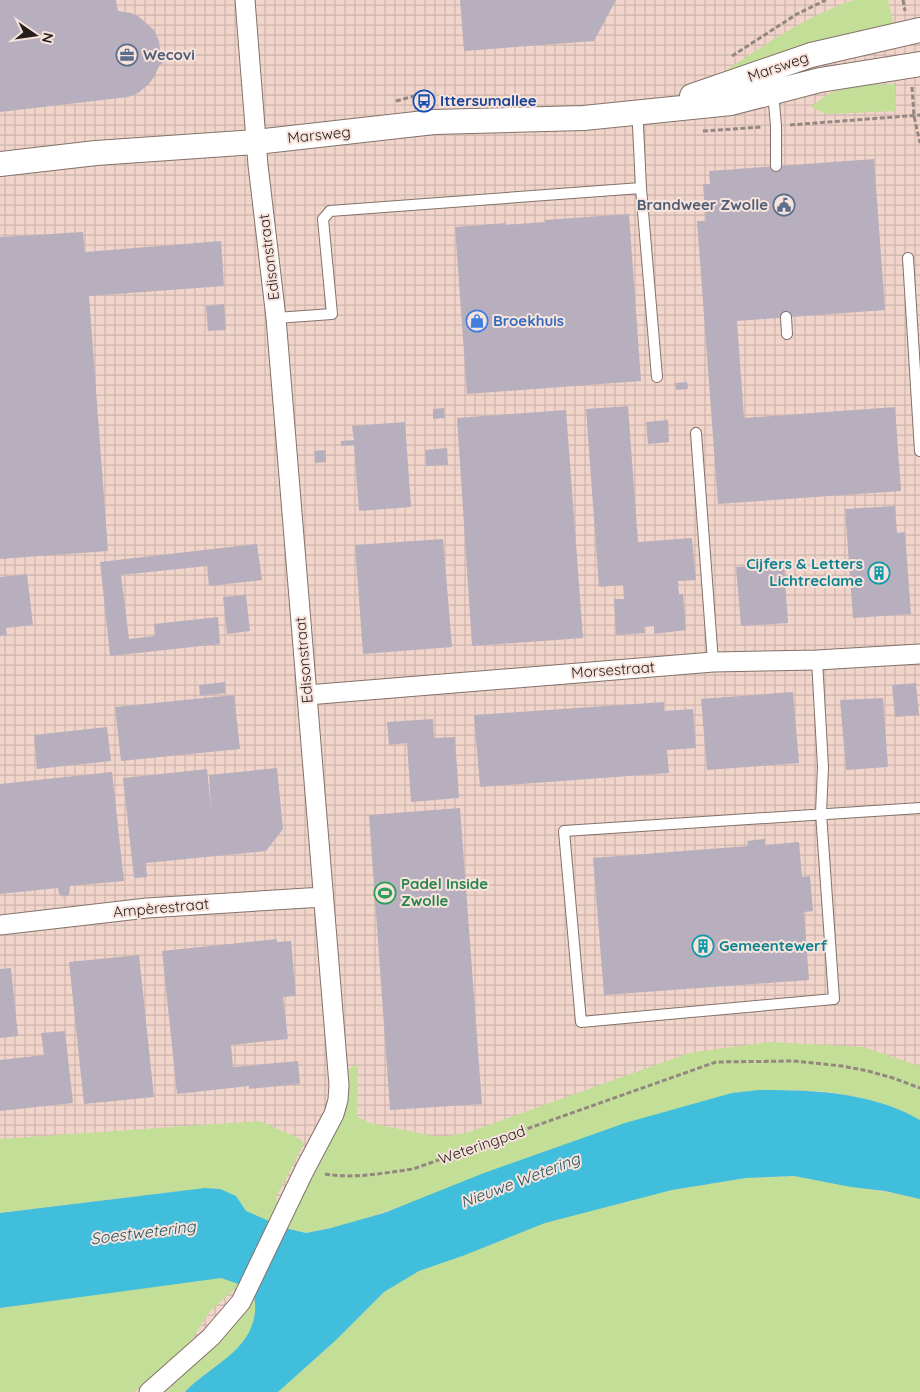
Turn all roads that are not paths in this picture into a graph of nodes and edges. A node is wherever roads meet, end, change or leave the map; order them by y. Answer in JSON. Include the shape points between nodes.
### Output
{"nodes":[{"id":1,"x":245,"y":0,"type":"edge"},
{"id":2,"x":920,"y":30,"type":"edge"},
{"id":3,"x":920,"y":64,"type":"edge"},
{"id":4,"x":770,"y":81,"type":"junction"},
{"id":5,"x":639,"y":112,"type":"junction"},
{"id":6,"x":256,"y":142,"type":"junction"},
{"id":7,"x":0,"y":164,"type":"edge"},
{"id":8,"x":776,"y":166,"type":"dead end"},
{"id":9,"x":641,"y":188,"type":"junction"},
{"id":10,"x":908,"y":258,"type":"dead end"},
{"id":11,"x":276,"y":318,"type":"junction"},
{"id":12,"x":786,"y":318,"type":"dead end"},
{"id":13,"x":787,"y":334,"type":"dead end"},
{"id":14,"x":657,"y":377,"type":"dead end"},
{"id":15,"x":696,"y":433,"type":"dead end"},
{"id":16,"x":920,"y":451,"type":"edge"},
{"id":17,"x":920,"y":654,"type":"edge"},
{"id":18,"x":817,"y":660,"type":"junction"},
{"id":19,"x":713,"y":662,"type":"junction"},
{"id":20,"x":307,"y":694,"type":"junction"},
{"id":21,"x":920,"y":808,"type":"edge"},
{"id":22,"x":821,"y":813,"type":"junction"},
{"id":23,"x":323,"y":897,"type":"junction"},
{"id":24,"x":0,"y":925,"type":"edge"},
{"id":25,"x":149,"y":1392,"type":"edge"}],
"edges":[{"from":1,"to":6,"type":"street","name":"Edisonstraat"},
{"from":2,"to":4,"type":"street","name":"Marsweg","via":[[811,55]]},
{"from":3,"to":4,"type":"street","name":"Marsweg","via":[[820,80]]},
{"from":4,"to":5,"type":"street","name":"Marsweg","via":[[720,88]]},
{"from":4,"to":8,"type":"lane","via":[[776,126]]},
{"from":5,"to":6,"type":"street","name":"Marsweg","via":[[584,118],[434,122]]},
{"from":5,"to":9,"type":"lane"},
{"from":6,"to":7,"type":"street","name":"Marsweg","via":[[96,153]]},
{"from":6,"to":11,"type":"street","name":"Edisonstraat"},
{"from":9,"to":11,"type":"lane","via":[[330,211],[323,219],[332,314]]},
{"from":9,"to":14,"type":"lane"},
{"from":10,"to":16,"type":"lane"},
{"from":11,"to":20,"type":"street","name":"Edisonstraat"},
{"from":12,"to":13,"type":"lane"},
{"from":15,"to":19,"type":"lane"},
{"from":17,"to":18,"type":"street","name":"Morsestraat"},
{"from":18,"to":19,"type":"street","name":"Morsestraat"},
{"from":18,"to":22,"type":"lane","via":[[824,767]]},
{"from":19,"to":20,"type":"street","name":"Morsestraat"},
{"from":20,"to":23,"type":"street","name":"Edisonstraat"},
{"from":21,"to":22,"type":"lane"},
{"from":22,"to":22,"type":"lane","via":[[834,998],[581,1022],[564,831]]},
{"from":23,"to":24,"type":"street","name":"Ampèrestraat","via":[[147,908]]},
{"from":23,"to":25,"type":"street","name":"Edisonstraat","via":[[339,1085],[334,1114],[241,1302],[211,1337]]}]}
